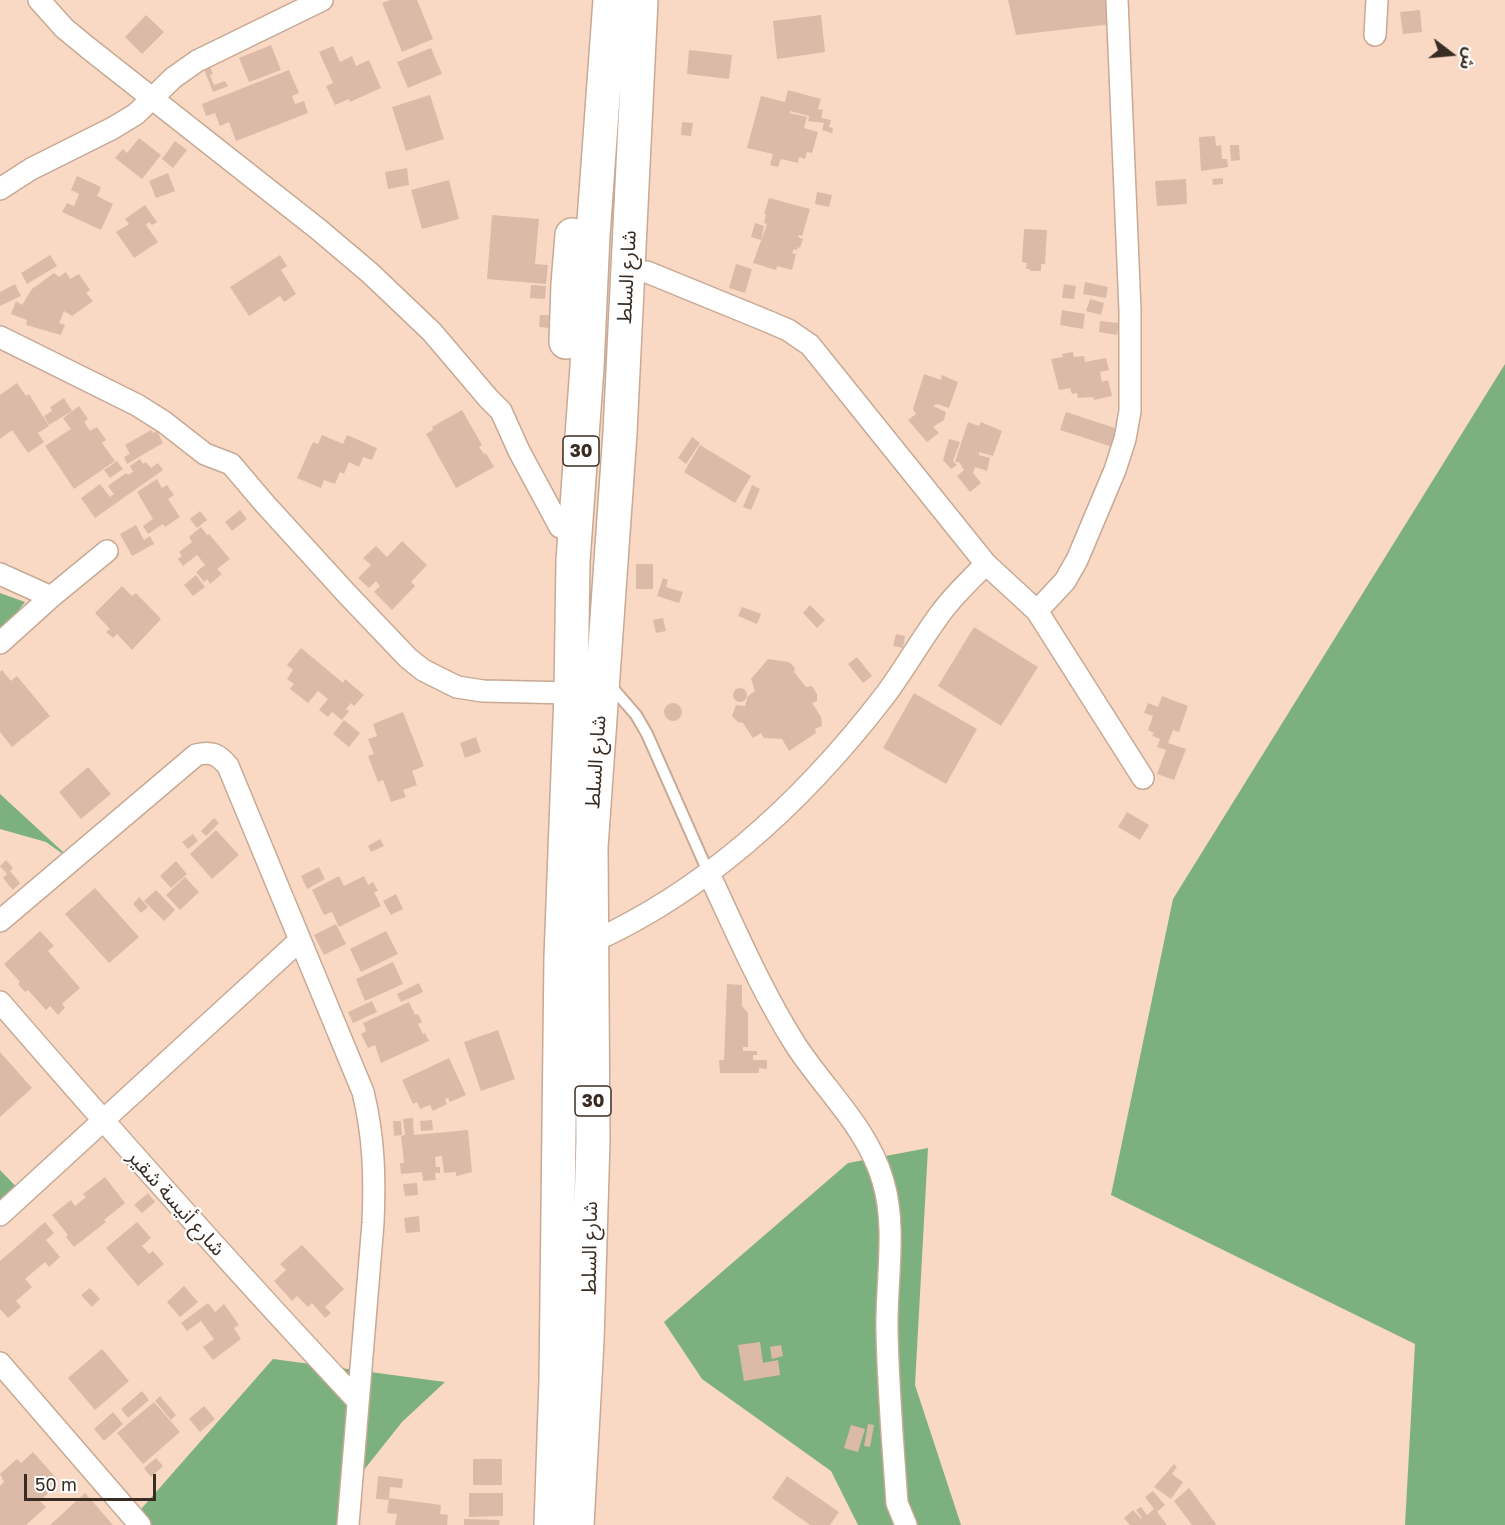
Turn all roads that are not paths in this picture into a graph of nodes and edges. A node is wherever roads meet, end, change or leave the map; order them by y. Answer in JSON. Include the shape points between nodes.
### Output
{"nodes":[{"id":1,"x":39,"y":0,"type":"edge"},
{"id":2,"x":322,"y":0,"type":"edge"},
{"id":3,"x":588,"y":0,"type":"edge"},
{"id":4,"x":610,"y":0,"type":"edge"},
{"id":5,"x":641,"y":0,"type":"edge"},
{"id":6,"x":664,"y":0,"type":"edge"},
{"id":7,"x":1117,"y":0,"type":"edge"},
{"id":8,"x":1377,"y":0,"type":"edge"},
{"id":9,"x":1375,"y":35,"type":"dead end"},
{"id":10,"x":153,"y":99,"type":"junction"},
{"id":11,"x":0,"y":189,"type":"edge"},
{"id":12,"x":637,"y":261,"type":"junction"},
{"id":13,"x":0,"y":337,"type":"edge"},
{"id":14,"x":560,"y":527,"type":"junction"},
{"id":15,"x":107,"y":551,"type":"dead end"},
{"id":16,"x":986,"y":564,"type":"junction"},
{"id":17,"x":0,"y":574,"type":"edge"},
{"id":18,"x":51,"y":597,"type":"junction"},
{"id":19,"x":1037,"y":610,"type":"junction"},
{"id":20,"x":0,"y":643,"type":"edge"},
{"id":21,"x":581,"y":679,"type":"junction"},
{"id":22,"x":1143,"y":778,"type":"dead end"},
{"id":23,"x":709,"y":874,"type":"junction"},
{"id":24,"x":0,"y":921,"type":"edge"},
{"id":25,"x":299,"y":941,"type":"junction"},
{"id":26,"x":592,"y":942,"type":"junction"},
{"id":27,"x":0,"y":1002,"type":"edge"},
{"id":28,"x":103,"y":1121,"type":"junction"},
{"id":29,"x":0,"y":1215,"type":"edge"},
{"id":30,"x":0,"y":1363,"type":"edge"},
{"id":31,"x":357,"y":1400,"type":"junction"},
{"id":32,"x":140,"y":1525,"type":"edge"},
{"id":33,"x":348,"y":1525,"type":"edge"},
{"id":34,"x":551,"y":1525,"type":"edge"},
{"id":35,"x":577,"y":1525,"type":"edge"},
{"id":36,"x":906,"y":1525,"type":"edge"}],
"edges":[{"from":1,"to":10,"type":"street","via":[[64,28]]},
{"from":2,"to":10,"type":"street","via":[[197,61],[172,78]]},
{"from":3,"to":14,"type":"main road","via":[[568,284]]},
{"from":4,"to":21,"type":"main road","name":"شارع السلط","number":"30","via":[[573,561]]},
{"from":5,"to":12,"type":"main road","name":"شارع السلط"},
{"from":6,"to":12,"type":"main road"},
{"from":7,"to":19,"type":"street","via":[[1130,310],[1130,411],[1115,470],[1077,560],[1065,580]]},
{"from":8,"to":9,"type":"street"},
{"from":10,"to":11,"type":"street","via":[[127,120],[61,152]]},
{"from":10,"to":14,"type":"street","via":[[318,229],[432,332],[501,411]]},
{"from":12,"to":16,"type":"street","via":[[778,325],[810,345]]},
{"from":12,"to":21,"type":"main road","name":"شارع السلط","number":"30","via":[[637,465]]},
{"from":13,"to":21,"type":"street","via":[[137,405],[205,454],[231,464],[362,610],[423,670],[457,687],[483,692]]},
{"from":14,"to":21,"type":"main road","via":[[559,636]]},
{"from":15,"to":18,"type":"street"},
{"from":16,"to":19,"type":"street"},
{"from":16,"to":23,"type":"street","via":[[941,613],[888,691],[833,758],[767,826]]},
{"from":17,"to":18,"type":"street"},
{"from":18,"to":20,"type":"street"},
{"from":19,"to":22,"type":"street"},
{"from":21,"to":23,"type":"lane","via":[[636,715]]},
{"from":21,"to":26,"type":"main road","name":"شارع السلط","number":"30"},
{"from":21,"to":34,"type":"main road","name":"شارع السلط","number":"30","via":[[561,957]]},
{"from":23,"to":26,"type":"street","via":[[632,924]]},
{"from":23,"to":36,"type":"street","via":[[767,996],[813,1071],[852,1119],[883,1181],[890,1234],[887,1332],[897,1503]]},
{"from":24,"to":25,"type":"street","via":[[178,769],[196,755],[213,753],[228,766]]},
{"from":25,"to":28,"type":"street"},
{"from":25,"to":31,"type":"street","via":[[363,1092],[373,1139],[373,1223]]},
{"from":26,"to":35,"type":"main road","name":"شارع السلط","number":"30","via":[[592,1175]]},
{"from":27,"to":28,"type":"street","name":"شارع أنيسة شقير"},
{"from":28,"to":29,"type":"street"},
{"from":28,"to":31,"type":"street","name":"شارع أنيسة شقير"},
{"from":30,"to":32,"type":"street"},
{"from":31,"to":33,"type":"street"}]}
